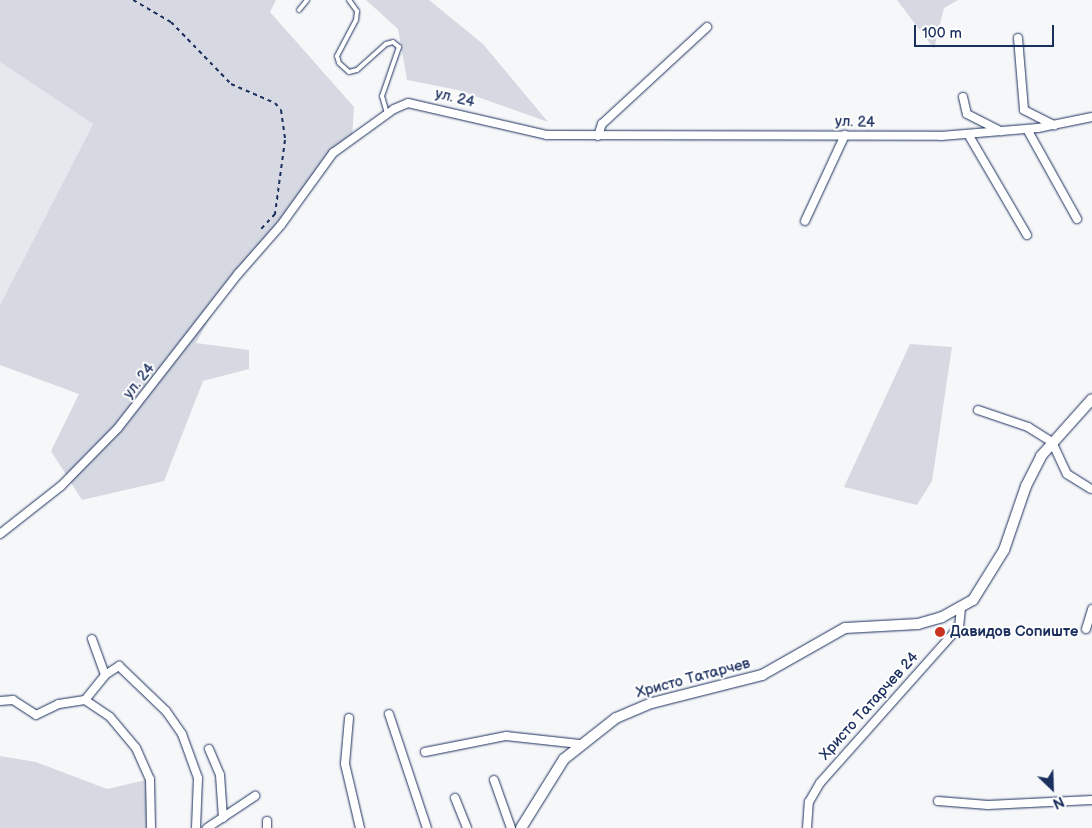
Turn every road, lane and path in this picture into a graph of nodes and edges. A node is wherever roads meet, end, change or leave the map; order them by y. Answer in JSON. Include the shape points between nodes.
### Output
{"nodes":[{"id":1,"x":133,"y":0,"type":"edge"},
{"id":2,"x":307,"y":0,"type":"edge"},
{"id":3,"x":349,"y":0,"type":"edge"},
{"id":4,"x":299,"y":10,"type":"dead end"},
{"id":5,"x":707,"y":27,"type":"dead end"},
{"id":6,"x":1018,"y":38,"type":"dead end"},
{"id":7,"x":963,"y":97,"type":"dead end"},
{"id":8,"x":387,"y":113,"type":"junction"},
{"id":9,"x":1092,"y":117,"type":"edge"},
{"id":10,"x":1054,"y":125,"type":"junction"},
{"id":11,"x":1027,"y":129,"type":"junction"},
{"id":12,"x":1003,"y":132,"type":"junction"},
{"id":13,"x":968,"y":134,"type":"junction"},
{"id":14,"x":845,"y":135,"type":"junction"},
{"id":15,"x":598,"y":136,"type":"junction"},
{"id":16,"x":1077,"y":219,"type":"dead end"},
{"id":17,"x":806,"y":221,"type":"dead end"},
{"id":18,"x":261,"y":229,"type":"dead end"},
{"id":19,"x":1027,"y":235,"type":"dead end"},
{"id":20,"x":1092,"y":399,"type":"edge"},
{"id":21,"x":978,"y":410,"type":"dead end"},
{"id":22,"x":1052,"y":442,"type":"junction"},
{"id":23,"x":1091,"y":490,"type":"edge"},
{"id":24,"x":0,"y":534,"type":"edge"},
{"id":25,"x":961,"y":608,"type":"junction"},
{"id":26,"x":1092,"y":609,"type":"edge"},
{"id":27,"x":1086,"y":628,"type":"dead end"},
{"id":28,"x":92,"y":639,"type":"dead end"},
{"id":29,"x":105,"y":674,"type":"junction"},
{"id":30,"x":85,"y":700,"type":"junction"},
{"id":31,"x":0,"y":701,"type":"edge"},
{"id":32,"x":389,"y":714,"type":"dead end"},
{"id":33,"x":349,"y":718,"type":"dead end"},
{"id":34,"x":580,"y":744,"type":"junction"},
{"id":35,"x":209,"y":749,"type":"dead end"},
{"id":36,"x":425,"y":752,"type":"dead end"},
{"id":37,"x":494,"y":780,"type":"dead end"},
{"id":38,"x":255,"y":796,"type":"dead end"},
{"id":39,"x":455,"y":798,"type":"dead end"},
{"id":40,"x":1092,"y":800,"type":"edge"},
{"id":41,"x":938,"y":801,"type":"dead end"},
{"id":42,"x":223,"y":818,"type":"junction"},
{"id":43,"x":151,"y":828,"type":"edge"},
{"id":44,"x":196,"y":828,"type":"edge"},
{"id":45,"x":207,"y":828,"type":"edge"},
{"id":46,"x":360,"y":828,"type":"edge"},
{"id":47,"x":427,"y":828,"type":"edge"},
{"id":48,"x":467,"y":828,"type":"edge"},
{"id":49,"x":511,"y":828,"type":"edge"},
{"id":50,"x":521,"y":828,"type":"edge"},
{"id":51,"x":807,"y":828,"type":"edge"}],
"edges":[{"from":1,"to":18,"type":"path","via":[[171,22],[231,84],[275,103],[281,110],[285,140],[274,214]]},
{"from":2,"to":4,"type":"lane"},
{"from":3,"to":8,"type":"lane","via":[[357,11],[356,20],[337,56],[339,63],[349,72],[357,70],[386,44],[393,42],[399,47],[382,96]]},
{"from":5,"to":15,"type":"street","via":[[602,124]]},
{"from":6,"to":10,"type":"street","via":[[1024,110]]},
{"from":7,"to":12,"type":"street","via":[[967,114]]},
{"from":8,"to":15,"type":"street","name":"ул. 24","via":[[408,103],[423,104],[547,135]]},
{"from":8,"to":24,"type":"street","name":"ул. 24","via":[[323,165],[281,225],[238,274],[118,428],[61,486]]},
{"from":9,"to":10,"type":"street","name":"ул. 24"},
{"from":10,"to":11,"type":"street","name":"ул. 24"},
{"from":11,"to":12,"type":"street","name":"ул. 24"},
{"from":11,"to":16,"type":"street"},
{"from":12,"to":13,"type":"street","name":"ул. 24"},
{"from":13,"to":14,"type":"street","name":"ул. 24"},
{"from":13,"to":19,"type":"street"},
{"from":14,"to":15,"type":"street","name":"ул. 24"},
{"from":14,"to":17,"type":"street"},
{"from":20,"to":22,"type":"main road","name":"Христо Татарчев"},
{"from":21,"to":22,"type":"street","via":[[1028,426]]},
{"from":22,"to":23,"type":"street","via":[[1067,474]]},
{"from":22,"to":25,"type":"main road","name":"Христо Татарчев","via":[[1034,468],[991,576]]},
{"from":25,"to":34,"type":"main road","name":"Христо Татарчев","via":[[918,624],[845,628],[762,675],[635,708]]},
{"from":25,"to":51,"type":"street","name":"Христо Татарчев 24","via":[[959,627],[820,783],[809,802]]},
{"from":26,"to":27,"type":"street"},
{"from":28,"to":29,"type":"street"},
{"from":29,"to":30,"type":"street"},
{"from":29,"to":44,"type":"street","via":[[120,666],[126,669],[177,727],[198,778]]},
{"from":30,"to":31,"type":"street","via":[[59,704],[36,715],[13,700]]},
{"from":30,"to":43,"type":"street","via":[[119,726],[144,763],[152,793]]},
{"from":32,"to":47,"type":"street"},
{"from":33,"to":46,"type":"street","via":[[345,764]]},
{"from":34,"to":36,"type":"street","via":[[506,736]]},
{"from":34,"to":50,"type":"main road","name":"Христо Татарчев","via":[[564,759]]},
{"from":35,"to":42,"type":"street","via":[[220,775]]},
{"from":37,"to":49,"type":"street"},
{"from":38,"to":42,"type":"street"},
{"from":39,"to":48,"type":"street"},
{"from":40,"to":41,"type":"street","via":[[988,805]]},
{"from":42,"to":45,"type":"street"}]}
